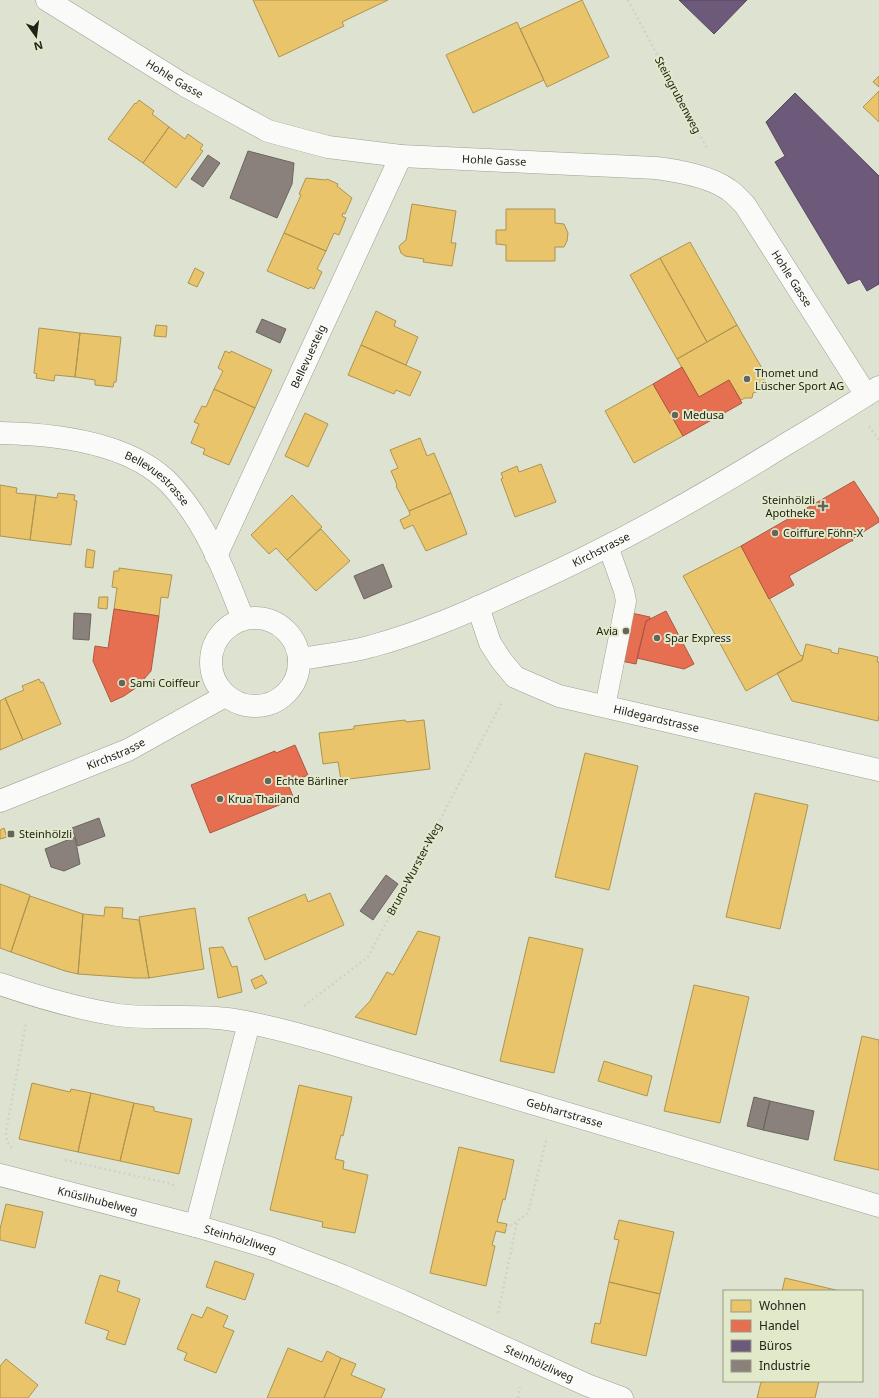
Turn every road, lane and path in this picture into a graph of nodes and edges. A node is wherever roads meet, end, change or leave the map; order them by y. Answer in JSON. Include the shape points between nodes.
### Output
{"nodes":[{"id":1,"x":47,"y":0,"type":"edge"},
{"id":2,"x":628,"y":0,"type":"edge"},
{"id":3,"x":401,"y":156,"type":"junction"},
{"id":4,"x":728,"y":189,"type":"junction"},
{"id":5,"x":873,"y":391,"type":"edge"},
{"id":6,"x":0,"y":433,"type":"edge"},
{"id":7,"x":608,"y":546,"type":"junction"},
{"id":8,"x":216,"y":556,"type":"junction"},
{"id":9,"x":478,"y":607,"type":"junction"},
{"id":10,"x":243,"y":619,"type":"junction"},
{"id":11,"x":299,"y":659,"type":"junction"},
{"id":12,"x":515,"y":677,"type":"junction"},
{"id":13,"x":225,"y":696,"type":"junction"},
{"id":14,"x":605,"y":707,"type":"junction"},
{"id":15,"x":879,"y":770,"type":"edge"},
{"id":16,"x":0,"y":801,"type":"edge"},
{"id":17,"x":0,"y":984,"type":"edge"},
{"id":18,"x":32,"y":995,"type":"junction"},
{"id":19,"x":249,"y":1023,"type":"junction"},
{"id":20,"x":275,"y":1029,"type":"junction"},
{"id":21,"x":554,"y":1110,"type":"junction"},
{"id":22,"x":17,"y":1149,"type":"dead end"},
{"id":23,"x":64,"y":1160,"type":"dead end"},
{"id":24,"x":0,"y":1175,"type":"edge"},
{"id":25,"x":879,"y":1206,"type":"edge"},
{"id":26,"x":517,"y":1221,"type":"junction"},
{"id":27,"x":186,"y":1223,"type":"junction"},
{"id":28,"x":506,"y":1229,"type":"dead end"},
{"id":29,"x":492,"y":1342,"type":"junction"},
{"id":30,"x":622,"y":1398,"type":"edge"}],
"edges":[{"from":1,"to":3,"type":"street","name":"Hohle Gasse","via":[[184,85],[268,131],[328,147]]},
{"from":2,"to":4,"type":"path","name":"Steingrubenweg"},
{"from":3,"to":4,"type":"street","name":"Hohle Gasse","via":[[656,168],[689,173]]},
{"from":3,"to":8,"type":"street","name":"Bellevuesteig"},
{"from":4,"to":5,"type":"street","name":"Hohle Gasse","via":[[745,205]]},
{"from":5,"to":7,"type":"street","name":"Kirchstrasse","via":[[714,488]]},
{"from":6,"to":8,"type":"street","name":"Bellevuestrasse","via":[[80,440],[118,452],[148,466],[170,483],[186,504]]},
{"from":7,"to":9,"type":"street","name":"Kirchstrasse"},
{"from":7,"to":14,"type":"lane","via":[[626,601]]},
{"from":8,"to":10,"type":"street","name":"Bellevuestrasse"},
{"from":9,"to":11,"type":"street","name":"Kirchstrasse","via":[[380,644],[348,652]]},
{"from":9,"to":12,"type":"street","name":"Hildegardstrasse","via":[[490,643]]},
{"from":10,"to":11,"type":"street","via":[[269,620],[280,626],[290,635]]},
{"from":10,"to":13,"type":"street","via":[[231,624],[220,634],[210,659],[211,673]]},
{"from":11,"to":13,"type":"street","via":[[298,672],[293,684],[274,702],[262,706],[249,706]]},
{"from":12,"to":14,"type":"street","name":"Hildegardstrasse","via":[[559,696]]},
{"from":12,"to":20,"type":"path","name":"Bruno-Wurster-Weg","via":[[368,957]]},
{"from":13,"to":16,"type":"street","name":"Kirchstrasse","via":[[128,750]]},
{"from":14,"to":15,"type":"street","name":"Hildegardstrasse"},
{"from":17,"to":18,"type":"street"},
{"from":18,"to":19,"type":"street","via":[[118,1015],[143,1018],[202,1017]]},
{"from":18,"to":22,"type":"path","via":[[6,1132],[7,1142],[11,1148]]},
{"from":19,"to":20,"type":"street","name":"Gebhartstrasse"},
{"from":19,"to":27,"type":"street","name":"Steinhölzliweg"},
{"from":20,"to":21,"type":"street","name":"Gebhartstrasse"},
{"from":21,"to":25,"type":"street","name":"Gebhartstrasse"},
{"from":21,"to":26,"type":"path","via":[[528,1213]]},
{"from":23,"to":27,"type":"path","via":[[172,1184],[178,1192]]},
{"from":24,"to":27,"type":"street","name":"Knüslihubelweg"},
{"from":26,"to":28,"type":"path"},
{"from":26,"to":29,"type":"path"},
{"from":27,"to":29,"type":"street","name":"Steinhölzliweg","via":[[270,1248],[343,1276]]},
{"from":29,"to":30,"type":"street","name":"Steinhölzliweg","via":[[586,1385]]}]}
